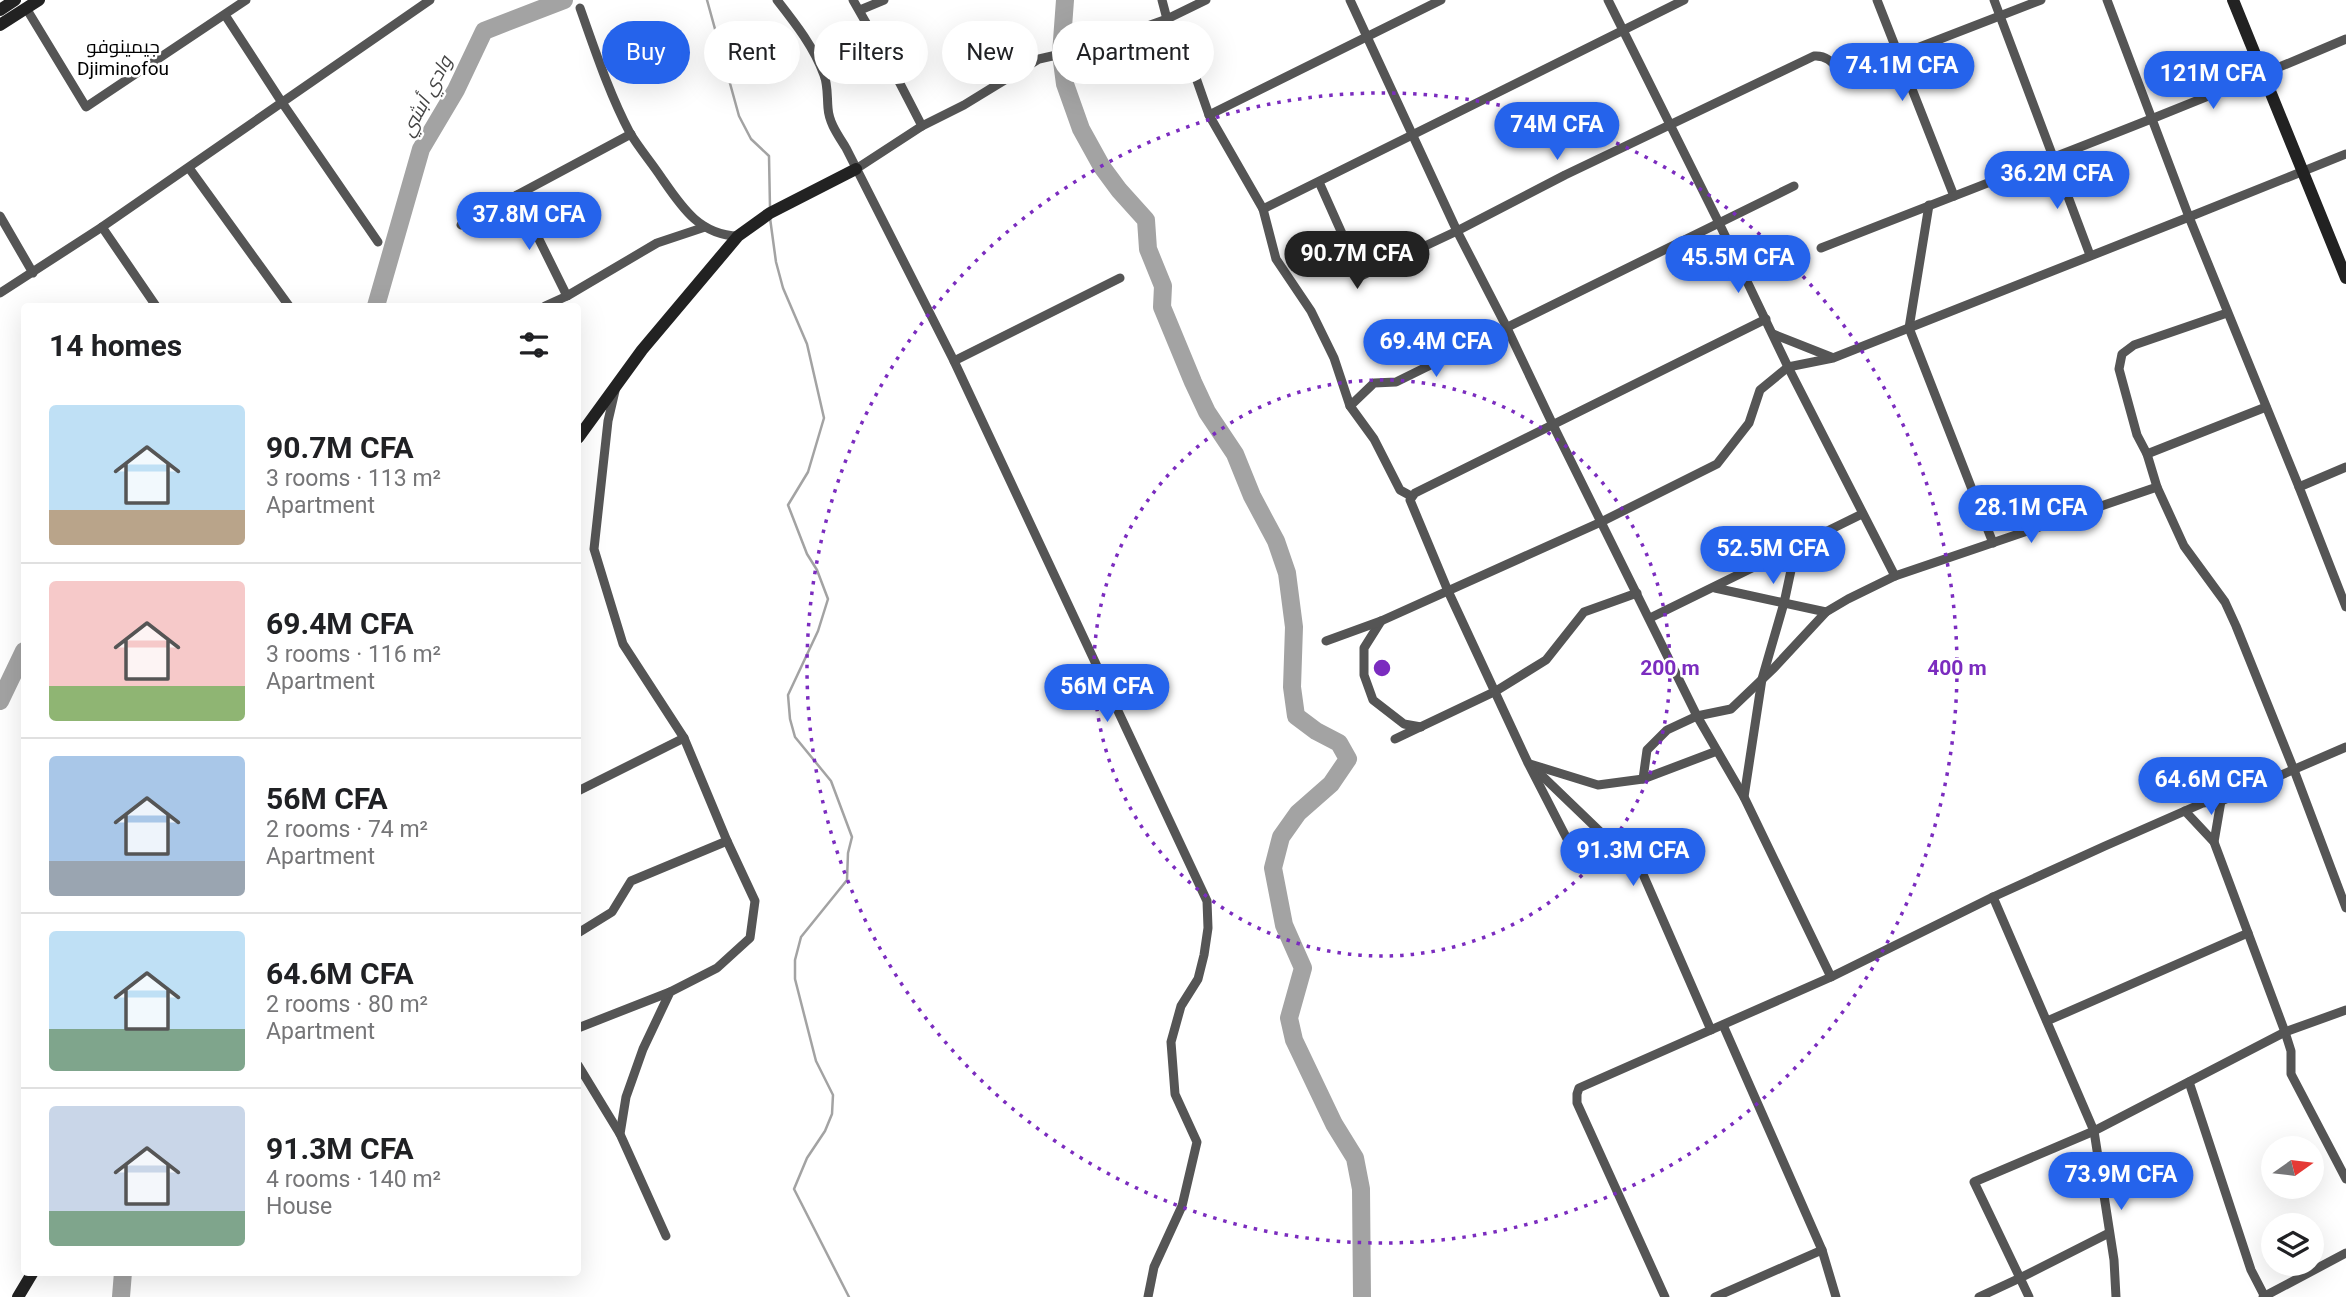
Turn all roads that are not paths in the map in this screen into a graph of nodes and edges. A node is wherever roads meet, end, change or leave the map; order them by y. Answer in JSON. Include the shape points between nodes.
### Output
{"nodes":[{"id":1,"x":15,"y":0,"type":"edge"},
{"id":2,"x":39,"y":0,"type":"edge"},
{"id":3,"x":246,"y":0,"type":"edge"},
{"id":4,"x":430,"y":0,"type":"edge"},
{"id":5,"x":777,"y":0,"type":"edge"},
{"id":6,"x":853,"y":0,"type":"edge"},
{"id":7,"x":884,"y":0,"type":"edge"},
{"id":8,"x":1162,"y":0,"type":"edge"},
{"id":9,"x":1206,"y":0,"type":"edge"},
{"id":10,"x":1350,"y":0,"type":"edge"},
{"id":11,"x":1441,"y":0,"type":"edge"},
{"id":12,"x":1608,"y":0,"type":"edge"},
{"id":13,"x":1684,"y":0,"type":"edge"},
{"id":14,"x":1877,"y":0,"type":"edge"},
{"id":15,"x":1994,"y":0,"type":"edge"},
{"id":16,"x":2041,"y":0,"type":"edge"},
{"id":17,"x":2107,"y":0,"type":"edge"},
{"id":18,"x":2233,"y":0,"type":"edge"},
{"id":19,"x":26,"y":8,"type":"junction"},
{"id":20,"x":580,"y":8,"type":"dead end"},
{"id":21,"x":0,"y":10,"type":"edge"},
{"id":22,"x":860,"y":10,"type":"junction"},
{"id":23,"x":225,"y":15,"type":"junction"},
{"id":24,"x":2000,"y":17,"type":"junction"},
{"id":25,"x":1167,"y":19,"type":"junction"},
{"id":26,"x":0,"y":25,"type":"edge"},
{"id":27,"x":1623,"y":31,"type":"junction"},
{"id":28,"x":1369,"y":36,"type":"junction"},
{"id":29,"x":2346,"y":39,"type":"edge"},
{"id":30,"x":1899,"y":55,"type":"junction"},
{"id":31,"x":2263,"y":75,"type":"junction"},
{"id":32,"x":281,"y":101,"type":"junction"},
{"id":33,"x":1209,"y":115,"type":"junction"},
{"id":34,"x":2153,"y":120,"type":"junction"},
{"id":35,"x":1671,"y":123,"type":"junction"},
{"id":36,"x":922,"y":126,"type":"junction"},
{"id":37,"x":631,"y":134,"type":"junction"},
{"id":38,"x":1413,"y":136,"type":"junction"},
{"id":39,"x":2346,"y":154,"type":"edge"},
{"id":40,"x":2052,"y":157,"type":"junction"},
{"id":41,"x":189,"y":168,"type":"junction"},
{"id":42,"x":856,"y":169,"type":"junction"},
{"id":43,"x":2302,"y":172,"type":"junction"},
{"id":44,"x":1319,"y":182,"type":"junction"},
{"id":45,"x":1794,"y":186,"type":"dead end"},
{"id":46,"x":517,"y":195,"type":"junction"},
{"id":47,"x":1954,"y":195,"type":"junction"},
{"id":48,"x":1929,"y":205,"type":"junction"},
{"id":49,"x":1263,"y":209,"type":"junction"},
{"id":50,"x":0,"y":216,"type":"edge"},
{"id":51,"x":2189,"y":217,"type":"junction"},
{"id":52,"x":1719,"y":223,"type":"junction"},
{"id":53,"x":461,"y":225,"type":"dead end"},
{"id":54,"x":102,"y":227,"type":"junction"},
{"id":55,"x":705,"y":227,"type":"junction"},
{"id":56,"x":1457,"y":231,"type":"junction"},
{"id":57,"x":738,"y":236,"type":"junction"},
{"id":58,"x":378,"y":242,"type":"dead end"},
{"id":59,"x":1821,"y":247,"type":"dead end"},
{"id":60,"x":2090,"y":255,"type":"junction"},
{"id":61,"x":33,"y":274,"type":"junction"},
{"id":62,"x":1120,"y":278,"type":"dead end"},
{"id":63,"x":2346,"y":278,"type":"edge"},
{"id":64,"x":0,"y":293,"type":"edge"},
{"id":65,"x":567,"y":296,"type":"junction"},
{"id":66,"x":154,"y":303,"type":"edge"},
{"id":67,"x":287,"y":303,"type":"edge"},
{"id":68,"x":552,"y":303,"type":"edge"},
{"id":69,"x":2227,"y":313,"type":"junction"},
{"id":70,"x":1766,"y":319,"type":"junction"},
{"id":71,"x":1506,"y":326,"type":"junction"},
{"id":72,"x":1909,"y":328,"type":"junction"},
{"id":73,"x":1773,"y":334,"type":"junction"},
{"id":74,"x":1833,"y":358,"type":"junction"},
{"id":75,"x":954,"y":361,"type":"junction"},
{"id":76,"x":1788,"y":367,"type":"junction"},
{"id":77,"x":615,"y":389,"type":"junction"},
{"id":78,"x":1350,"y":406,"type":"junction"},
{"id":79,"x":2266,"y":408,"type":"junction"},
{"id":80,"x":1553,"y":425,"type":"junction"},
{"id":81,"x":581,"y":434,"type":"edge"},
{"id":82,"x":2147,"y":454,"type":"junction"},
{"id":83,"x":2346,"y":467,"type":"edge"},
{"id":84,"x":2157,"y":487,"type":"junction"},
{"id":85,"x":2299,"y":487,"type":"junction"},
{"id":86,"x":1411,"y":496,"type":"junction"},
{"id":87,"x":1862,"y":514,"type":"junction"},
{"id":88,"x":1601,"y":522,"type":"junction"},
{"id":89,"x":1993,"y":543,"type":"junction"},
{"id":90,"x":1796,"y":547,"type":"junction"},
{"id":91,"x":1895,"y":576,"type":"junction"},
{"id":92,"x":1714,"y":588,"type":"junction"},
{"id":93,"x":1448,"y":591,"type":"junction"},
{"id":94,"x":1637,"y":593,"type":"junction"},
{"id":95,"x":1784,"y":603,"type":"junction"},
{"id":96,"x":2346,"y":607,"type":"edge"},
{"id":97,"x":1826,"y":612,"type":"junction"},
{"id":98,"x":1650,"y":618,"type":"junction"},
{"id":99,"x":1381,"y":621,"type":"junction"},
{"id":100,"x":1326,"y":641,"type":"dead end"},
{"id":101,"x":1762,"y":680,"type":"junction"},
{"id":102,"x":1496,"y":691,"type":"junction"},
{"id":103,"x":1697,"y":716,"type":"junction"},
{"id":104,"x":1421,"y":727,"type":"junction"},
{"id":105,"x":684,"y":738,"type":"junction"},
{"id":106,"x":1395,"y":739,"type":"dead end"},
{"id":107,"x":2346,"y":747,"type":"edge"},
{"id":108,"x":1717,"y":751,"type":"junction"},
{"id":109,"x":1528,"y":763,"type":"junction"},
{"id":110,"x":2294,"y":770,"type":"junction"},
{"id":111,"x":1643,"y":779,"type":"junction"},
{"id":112,"x":581,"y":789,"type":"edge"},
{"id":113,"x":1744,"y":797,"type":"junction"},
{"id":114,"x":2221,"y":801,"type":"junction"},
{"id":115,"x":2185,"y":811,"type":"junction"},
{"id":116,"x":727,"y":841,"type":"junction"},
{"id":117,"x":2214,"y":842,"type":"junction"},
{"id":118,"x":1583,"y":868,"type":"dead end"},
{"id":119,"x":1993,"y":897,"type":"junction"},
{"id":120,"x":2346,"y":908,"type":"edge"},
{"id":121,"x":581,"y":931,"type":"edge"},
{"id":122,"x":2248,"y":933,"type":"junction"},
{"id":123,"x":1831,"y":976,"type":"junction"},
{"id":124,"x":670,"y":992,"type":"junction"},
{"id":125,"x":2346,"y":1010,"type":"edge"},
{"id":126,"x":2047,"y":1021,"type":"junction"},
{"id":127,"x":1723,"y":1025,"type":"junction"},
{"id":128,"x":581,"y":1027,"type":"edge"},
{"id":129,"x":1711,"y":1030,"type":"junction"},
{"id":130,"x":2285,"y":1032,"type":"junction"},
{"id":131,"x":581,"y":1070,"type":"edge"},
{"id":132,"x":2189,"y":1082,"type":"junction"},
{"id":133,"x":2094,"y":1131,"type":"junction"},
{"id":134,"x":620,"y":1134,"type":"junction"},
{"id":135,"x":2346,"y":1179,"type":"edge"},
{"id":136,"x":2109,"y":1233,"type":"junction"},
{"id":137,"x":666,"y":1236,"type":"dead end"},
{"id":138,"x":1822,"y":1250,"type":"junction"},
{"id":139,"x":2346,"y":1253,"type":"edge"},
{"id":140,"x":31,"y":1276,"type":"edge"},
{"id":141,"x":2020,"y":1278,"type":"junction"},
{"id":142,"x":19,"y":1297,"type":"edge"},
{"id":143,"x":1148,"y":1297,"type":"edge"},
{"id":144,"x":1665,"y":1297,"type":"edge"},
{"id":145,"x":1715,"y":1297,"type":"edge"},
{"id":146,"x":1836,"y":1297,"type":"edge"},
{"id":147,"x":1979,"y":1297,"type":"edge"},
{"id":148,"x":2029,"y":1297,"type":"edge"},
{"id":149,"x":2116,"y":1297,"type":"edge"},
{"id":150,"x":2264,"y":1297,"type":"edge"}],
"edges":[{"from":1,"to":21,"type":"street"},
{"from":2,"to":19,"type":"street"},
{"from":3,"to":23,"type":"street"},
{"from":4,"to":32,"type":"street"},
{"from":5,"to":42,"type":"street","via":[[800,29],[825,77],[831,120]]},
{"from":6,"to":22,"type":"street"},
{"from":7,"to":22,"type":"street"},
{"from":8,"to":25,"type":"street"},
{"from":9,"to":25,"type":"street"},
{"from":10,"to":28,"type":"street"},
{"from":11,"to":28,"type":"street"},
{"from":12,"to":27,"type":"street"},
{"from":13,"to":27,"type":"street"},
{"from":14,"to":30,"type":"street"},
{"from":15,"to":24,"type":"street"},
{"from":16,"to":24,"type":"street"},
{"from":17,"to":34,"type":"street"},
{"from":18,"to":31,"type":"street"},
{"from":19,"to":23,"type":"street","via":[[86,107]]},
{"from":19,"to":26,"type":"street"},
{"from":20,"to":37,"type":"street"},
{"from":22,"to":36,"type":"street"},
{"from":23,"to":32,"type":"street"},
{"from":24,"to":30,"type":"street"},
{"from":24,"to":40,"type":"street"},
{"from":25,"to":33,"type":"street"},
{"from":25,"to":36,"type":"street","via":[[1079,55],[1039,59]]},
{"from":27,"to":35,"type":"street"},
{"from":27,"to":38,"type":"street"},
{"from":28,"to":33,"type":"street"},
{"from":28,"to":38,"type":"street"},
{"from":29,"to":31,"type":"street"},
{"from":30,"to":35,"type":"street","via":[[1848,73],[1822,55],[1814,56]]},
{"from":30,"to":47,"type":"street"},
{"from":31,"to":34,"type":"street"},
{"from":31,"to":43,"type":"street"},
{"from":32,"to":41,"type":"street"},
{"from":32,"to":58,"type":"street"},
{"from":33,"to":49,"type":"street"},
{"from":34,"to":40,"type":"street"},
{"from":34,"to":51,"type":"street"},
{"from":35,"to":52,"type":"street"},
{"from":35,"to":56,"type":"street"},
{"from":36,"to":42,"type":"street"},
{"from":37,"to":46,"type":"street"},
{"from":37,"to":55,"type":"street","via":[[685,212]]},
{"from":38,"to":44,"type":"street"},
{"from":38,"to":56,"type":"street"},
{"from":39,"to":43,"type":"street"},
{"from":40,"to":47,"type":"street"},
{"from":40,"to":60,"type":"street"},
{"from":41,"to":54,"type":"street"},
{"from":41,"to":67,"type":"street"},
{"from":42,"to":57,"type":"street","via":[[770,213]]},
{"from":42,"to":75,"type":"street"},
{"from":43,"to":51,"type":"street"},
{"from":43,"to":63,"type":"street"},
{"from":44,"to":49,"type":"street"},
{"from":44,"to":56,"type":"street","via":[[1361,276]]},
{"from":45,"to":52,"type":"street"},
{"from":46,"to":53,"type":"street"},
{"from":46,"to":65,"type":"street"},
{"from":47,"to":48,"type":"street"},
{"from":48,"to":59,"type":"street"},
{"from":48,"to":72,"type":"street"},
{"from":49,"to":78,"type":"street","via":[[1276,259],[1317,323]]},
{"from":50,"to":61,"type":"street"},
{"from":51,"to":60,"type":"street"},
{"from":51,"to":69,"type":"street"},
{"from":52,"to":70,"type":"street"},
{"from":52,"to":71,"type":"street"},
{"from":54,"to":61,"type":"street"},
{"from":54,"to":66,"type":"street"},
{"from":55,"to":57,"type":"street"},
{"from":55,"to":65,"type":"street","via":[[657,243]]},
{"from":56,"to":71,"type":"street"},
{"from":57,"to":77,"type":"street"},
{"from":60,"to":72,"type":"street"},
{"from":61,"to":64,"type":"street"},
{"from":62,"to":75,"type":"street"},
{"from":65,"to":68,"type":"street"},
{"from":69,"to":79,"type":"street"},
{"from":69,"to":82,"type":"street","via":[[2134,345],[2122,354],[2119,369],[2137,435]]},
{"from":70,"to":73,"type":"street"},
{"from":70,"to":80,"type":"street"},
{"from":71,"to":78,"type":"street","via":[[1396,382],[1374,383]]},
{"from":71,"to":80,"type":"street"},
{"from":72,"to":74,"type":"street"},
{"from":72,"to":89,"type":"street"},
{"from":73,"to":74,"type":"street"},
{"from":73,"to":76,"type":"street"},
{"from":74,"to":76,"type":"street"},
{"from":75,"to":143,"type":"street","via":[[1207,901],[1204,956],[1198,979],[1181,1006],[1171,1042],[1175,1094],[1197,1142],[1182,1206],[1154,1267]]},
{"from":76,"to":87,"type":"street"},
{"from":76,"to":88,"type":"street","via":[[1760,390],[1749,423],[1717,464]]},
{"from":77,"to":81,"type":"street"},
{"from":77,"to":105,"type":"street","via":[[594,549],[623,644]]},
{"from":78,"to":86,"type":"street","via":[[1374,439],[1400,490]]},
{"from":79,"to":82,"type":"street"},
{"from":79,"to":85,"type":"street"},
{"from":80,"to":86,"type":"street"},
{"from":80,"to":88,"type":"street"},
{"from":82,"to":84,"type":"street"},
{"from":83,"to":85,"type":"street"},
{"from":84,"to":89,"type":"street"},
{"from":84,"to":110,"type":"street","via":[[2184,546],[2225,602]]},
{"from":85,"to":96,"type":"street"},
{"from":86,"to":93,"type":"street","via":[[1410,505]]},
{"from":87,"to":90,"type":"street"},
{"from":87,"to":91,"type":"street"},
{"from":88,"to":93,"type":"street"},
{"from":88,"to":94,"type":"street"},
{"from":89,"to":91,"type":"street"},
{"from":90,"to":92,"type":"street"},
{"from":90,"to":95,"type":"street"},
{"from":91,"to":97,"type":"street"},
{"from":92,"to":95,"type":"street"},
{"from":92,"to":98,"type":"street"},
{"from":93,"to":99,"type":"street"},
{"from":93,"to":102,"type":"street"},
{"from":94,"to":98,"type":"street"},
{"from":94,"to":102,"type":"street","via":[[1584,612],[1546,660]]},
{"from":95,"to":97,"type":"street"},
{"from":95,"to":101,"type":"street"},
{"from":97,"to":101,"type":"street"},
{"from":98,"to":103,"type":"street"},
{"from":99,"to":100,"type":"street"},
{"from":99,"to":104,"type":"street","via":[[1364,648],[1364,675],[1373,700],[1404,724]]},
{"from":101,"to":103,"type":"street","via":[[1731,709]]},
{"from":101,"to":113,"type":"street"},
{"from":102,"to":104,"type":"street"},
{"from":102,"to":109,"type":"street"},
{"from":103,"to":108,"type":"street"},
{"from":103,"to":111,"type":"street","via":[[1667,730],[1647,750]]},
{"from":104,"to":106,"type":"street"},
{"from":105,"to":112,"type":"street"},
{"from":105,"to":116,"type":"street"},
{"from":107,"to":110,"type":"street"},
{"from":108,"to":111,"type":"street"},
{"from":108,"to":113,"type":"street"},
{"from":109,"to":111,"type":"street","via":[[1598,785]]},
{"from":109,"to":118,"type":"street"},
{"from":109,"to":129,"type":"street","via":[[1642,872]]},
{"from":110,"to":114,"type":"street"},
{"from":110,"to":120,"type":"street"},
{"from":113,"to":123,"type":"street"},
{"from":114,"to":115,"type":"street"},
{"from":114,"to":117,"type":"street"},
{"from":115,"to":117,"type":"street"},
{"from":115,"to":119,"type":"street"},
{"from":116,"to":121,"type":"street","via":[[632,881],[612,912]]},
{"from":116,"to":124,"type":"street","via":[[755,901],[750,938],[717,968]]},
{"from":117,"to":122,"type":"street"},
{"from":119,"to":123,"type":"street"},
{"from":119,"to":126,"type":"street"},
{"from":122,"to":126,"type":"street"},
{"from":122,"to":130,"type":"street"},
{"from":123,"to":127,"type":"street"},
{"from":124,"to":128,"type":"street"},
{"from":124,"to":134,"type":"street","via":[[630,1085]]},
{"from":125,"to":130,"type":"street"},
{"from":126,"to":133,"type":"street"},
{"from":127,"to":129,"type":"street"},
{"from":127,"to":138,"type":"street"},
{"from":129,"to":144,"type":"street","via":[[1580,1088],[1577,1094],[1577,1103]]},
{"from":130,"to":132,"type":"street"},
{"from":130,"to":135,"type":"street","via":[[2291,1074]]},
{"from":131,"to":134,"type":"street"},
{"from":132,"to":133,"type":"street"},
{"from":132,"to":150,"type":"street"},
{"from":133,"to":136,"type":"street"},
{"from":133,"to":141,"type":"street","via":[[1974,1182]]},
{"from":134,"to":137,"type":"street"},
{"from":136,"to":141,"type":"street"},
{"from":136,"to":149,"type":"street"},
{"from":138,"to":145,"type":"street"},
{"from":138,"to":146,"type":"street"},
{"from":139,"to":150,"type":"street"},
{"from":140,"to":142,"type":"street"},
{"from":141,"to":147,"type":"street"},
{"from":141,"to":148,"type":"street"}]}
